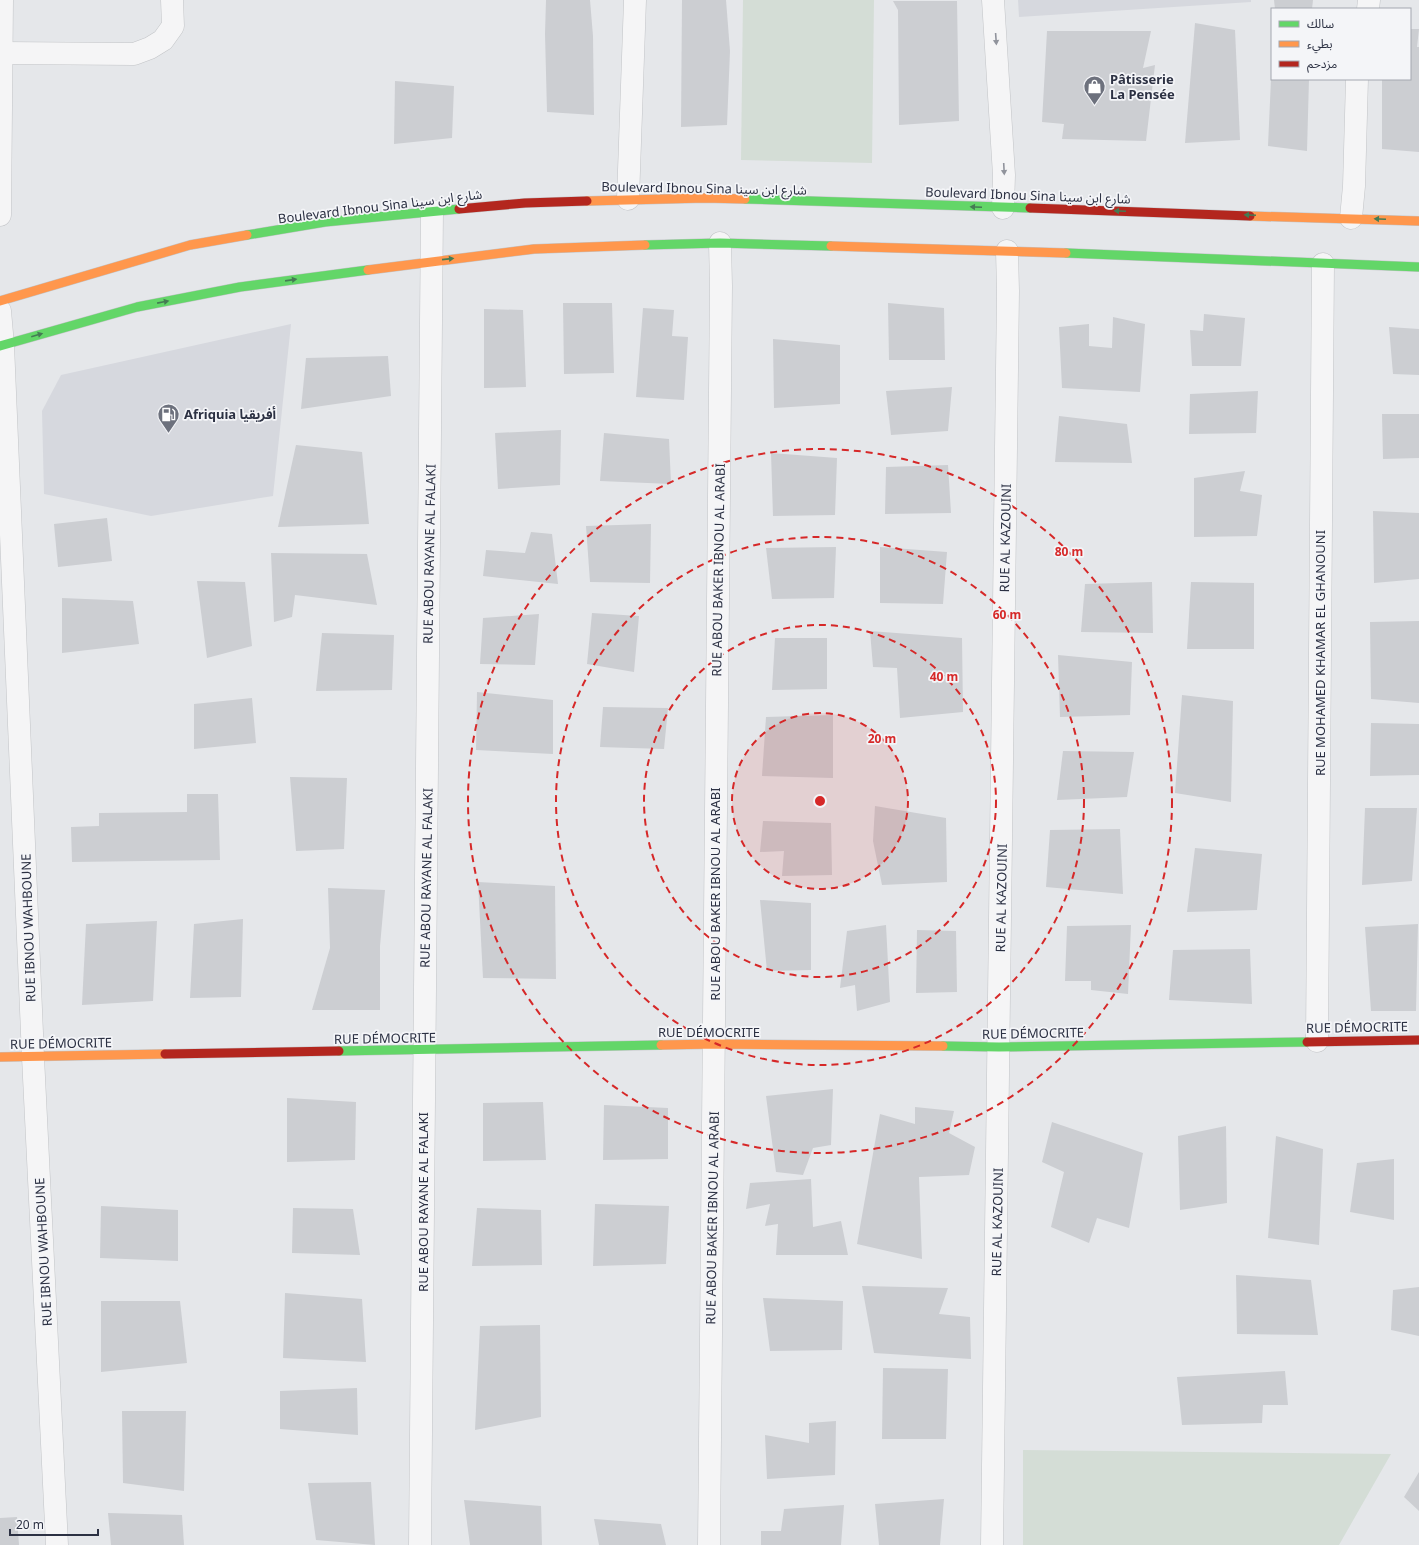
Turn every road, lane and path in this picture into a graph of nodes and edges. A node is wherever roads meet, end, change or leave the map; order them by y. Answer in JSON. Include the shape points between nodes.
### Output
{"nodes":[{"id":1,"x":2,"y":0,"type":"edge"},
{"id":2,"x":172,"y":0,"type":"edge"},
{"id":3,"x":635,"y":0,"type":"edge"},
{"id":4,"x":993,"y":0,"type":"edge"},
{"id":5,"x":2,"y":53,"type":"junction"},
{"id":6,"x":1357,"y":80,"type":"edge"},
{"id":7,"x":628,"y":199,"type":"junction"},
{"id":8,"x":1003,"y":208,"type":"junction"},
{"id":9,"x":432,"y":211,"type":"junction"},
{"id":10,"x":0,"y":215,"type":"edge"},
{"id":11,"x":1351,"y":218,"type":"junction"},
{"id":12,"x":1419,"y":221,"type":"edge"},
{"id":13,"x":720,"y":243,"type":"junction"},
{"id":14,"x":1007,"y":251,"type":"junction"},
{"id":15,"x":431,"y":261,"type":"junction"},
{"id":16,"x":1323,"y":264,"type":"junction"},
{"id":17,"x":1419,"y":267,"type":"edge"},
{"id":18,"x":0,"y":300,"type":"edge"},
{"id":19,"x":0,"y":311,"type":"edge"},
{"id":20,"x":1,"y":346,"type":"edge"},
{"id":21,"x":1419,"y":1040,"type":"edge"},
{"id":22,"x":1318,"y":1041,"type":"junction"},
{"id":23,"x":714,"y":1044,"type":"junction"},
{"id":24,"x":999,"y":1047,"type":"junction"},
{"id":25,"x":424,"y":1050,"type":"junction"},
{"id":26,"x":33,"y":1057,"type":"junction"},
{"id":27,"x":0,"y":1058,"type":"edge"},
{"id":28,"x":57,"y":1545,"type":"edge"},
{"id":29,"x":420,"y":1545,"type":"edge"},
{"id":30,"x":709,"y":1545,"type":"edge"},
{"id":31,"x":992,"y":1545,"type":"edge"}],
"edges":[{"from":1,"to":5,"type":"street"},
{"from":2,"to":5,"type":"street","via":[[173,26],[163,40],[134,54]]},
{"from":3,"to":7,"type":"street"},
{"from":4,"to":8,"type":"street","one_way":true,"via":[[1004,175]]},
{"from":5,"to":10,"type":"street"},
{"from":6,"to":11,"type":"street"},
{"from":8,"to":7,"type":"main road","name":"Boulevard Ibnou Sina شارع ابن سينا","one_way":true,"via":[[705,198]]},
{"from":7,"to":9,"type":"main road","name":"Boulevard Ibnou Sina شارع ابن سينا","via":[[526,203]]},
{"from":11,"to":8,"type":"main road","name":"Boulevard Ibnou Sina شارع ابن سينا","one_way":true},
{"from":9,"to":15,"type":"street","name":"RUE ABOU RAYANE AL FALAKI"},
{"from":9,"to":18,"type":"main road","name":"Boulevard Ibnou Sina شارع ابن سينا","via":[[325,222],[190,245]]},
{"from":12,"to":11,"type":"main road","name":"Boulevard Ibnou Sina شارع ابن سينا","one_way":true},
{"from":13,"to":14,"type":"main road"},
{"from":15,"to":13,"type":"main road","one_way":true,"via":[[534,249]]},
{"from":13,"to":23,"type":"street","name":"RUE ABOU BAKER IBNOU AL ARABI"},
{"from":14,"to":16,"type":"main road"},
{"from":14,"to":24,"type":"street","name":"RUE AL KAZOUINI"},
{"from":20,"to":15,"type":"main road","one_way":true,"via":[[137,307],[240,288]]},
{"from":15,"to":25,"type":"street","name":"RUE ABOU RAYANE AL FALAKI"},
{"from":16,"to":17,"type":"main road"},
{"from":16,"to":22,"type":"street","name":"RUE MOHAMED KHAMAR EL GHANOUNI"},
{"from":19,"to":20,"type":"street","name":"RUE IBNOU WAHBOUNE"},
{"from":20,"to":26,"type":"street","name":"RUE IBNOU WAHBOUNE"},
{"from":21,"to":22,"type":"main road","name":"RUE DÉMOCRITE"},
{"from":22,"to":24,"type":"main road","name":"RUE DÉMOCRITE"},
{"from":23,"to":24,"type":"main road","name":"RUE DÉMOCRITE"},
{"from":23,"to":25,"type":"main road","name":"RUE DÉMOCRITE"},
{"from":23,"to":30,"type":"street","name":"RUE ABOU BAKER IBNOU AL ARABI"},
{"from":24,"to":31,"type":"street","name":"RUE AL KAZOUINI"},
{"from":25,"to":26,"type":"main road","name":"RUE DÉMOCRITE"},
{"from":25,"to":29,"type":"street","name":"RUE ABOU RAYANE AL FALAKI"},
{"from":26,"to":27,"type":"main road","name":"RUE DÉMOCRITE"},
{"from":26,"to":28,"type":"street","name":"RUE IBNOU WAHBOUNE"}]}
